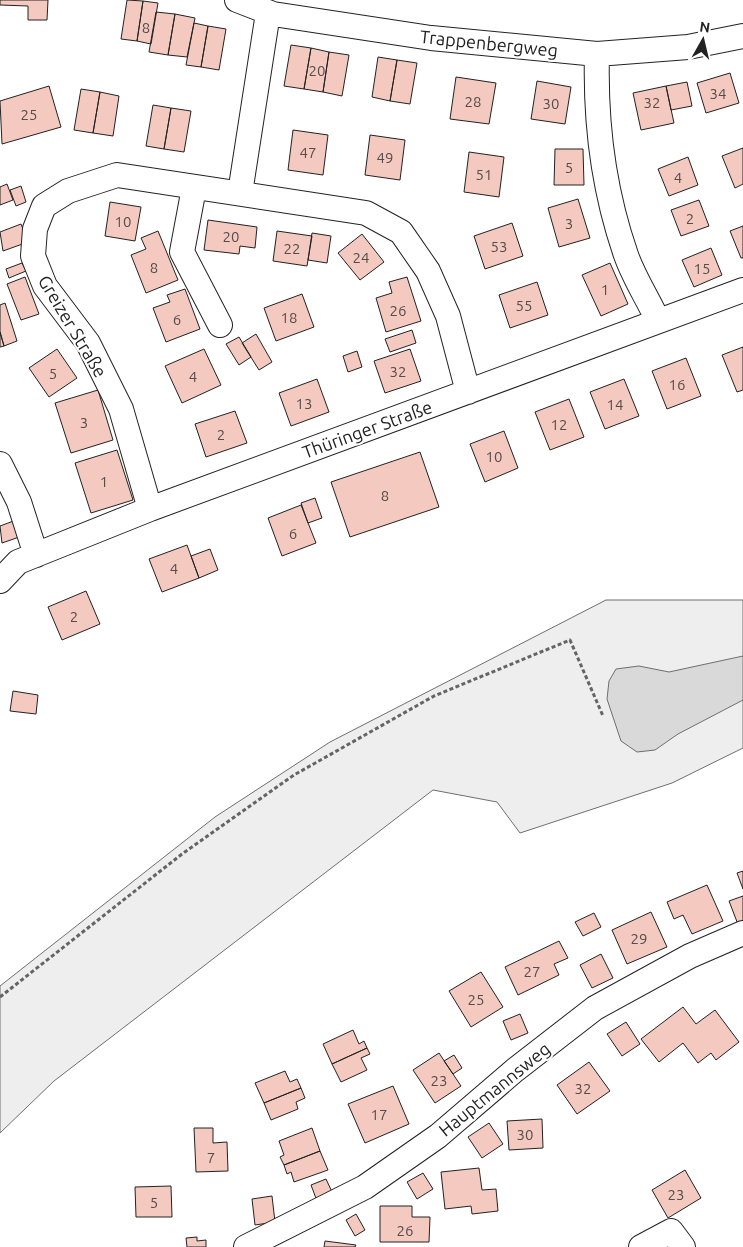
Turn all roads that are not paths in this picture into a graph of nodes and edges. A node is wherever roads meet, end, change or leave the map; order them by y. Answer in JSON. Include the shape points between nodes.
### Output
{"nodes":[{"id":1,"x":237,"y":0,"type":"edge"},
{"id":2,"x":268,"y":13,"type":"junction"},
{"id":3,"x":743,"y":36,"type":"edge"},
{"id":4,"x":597,"y":54,"type":"junction"},
{"id":5,"x":194,"y":188,"type":"junction"},
{"id":6,"x":240,"y":193,"type":"junction"},
{"id":7,"x":743,"y":290,"type":"edge"},
{"id":8,"x":658,"y":321,"type":"junction"},
{"id":9,"x":220,"y":325,"type":"dead end"},
{"id":10,"x":468,"y":392,"type":"junction"},
{"id":11,"x":0,"y":464,"type":"edge"},
{"id":12,"x":150,"y":509,"type":"junction"},
{"id":13,"x":36,"y":555,"type":"junction"},
{"id":14,"x":0,"y":581,"type":"edge"},
{"id":15,"x":743,"y":933,"type":"edge"},
{"id":16,"x":246,"y":1247,"type":"edge"},
{"id":17,"x":641,"y":1247,"type":"edge"},
{"id":18,"x":683,"y":1247,"type":"edge"}],
"edges":[{"from":1,"to":2,"type":"street","name":"Trappenbergweg"},
{"from":2,"to":4,"type":"street","name":"Trappenbergweg","via":[[431,38]]},
{"from":2,"to":6,"type":"street"},
{"from":3,"to":4,"type":"street","name":"Trappenbergweg","via":[[688,47]]},
{"from":4,"to":8,"type":"street","via":[[596,101],[602,169],[626,256]]},
{"from":5,"to":6,"type":"street","name":"Greizer Straße"},
{"from":5,"to":9,"type":"street","via":[[182,252]]},
{"from":5,"to":12,"type":"street","name":"Greizer Straße","via":[[117,175],[68,190],[44,206],[35,229],[33,256],[45,286],[88,344],[121,409]]},
{"from":6,"to":10,"type":"street","name":"Greizer Straße","via":[[366,212],[400,232],[428,271],[448,316]]},
{"from":7,"to":8,"type":"street","name":"Thüringer Straße"},
{"from":8,"to":10,"type":"street","name":"Thüringer Straße"},
{"from":10,"to":12,"type":"street","name":"Thüringer Straße"},
{"from":11,"to":13,"type":"street","via":[[19,502]]},
{"from":12,"to":13,"type":"street","name":"Thüringer Straße"},
{"from":13,"to":14,"type":"street","name":"Thüringer Straße","via":[[18,562]]},
{"from":15,"to":16,"type":"street","name":"Hauptmannsweg","via":[[690,956],[595,1008],[438,1136],[365,1186]]},
{"from":17,"to":18,"type":"street","via":[[672,1232]]}]}
